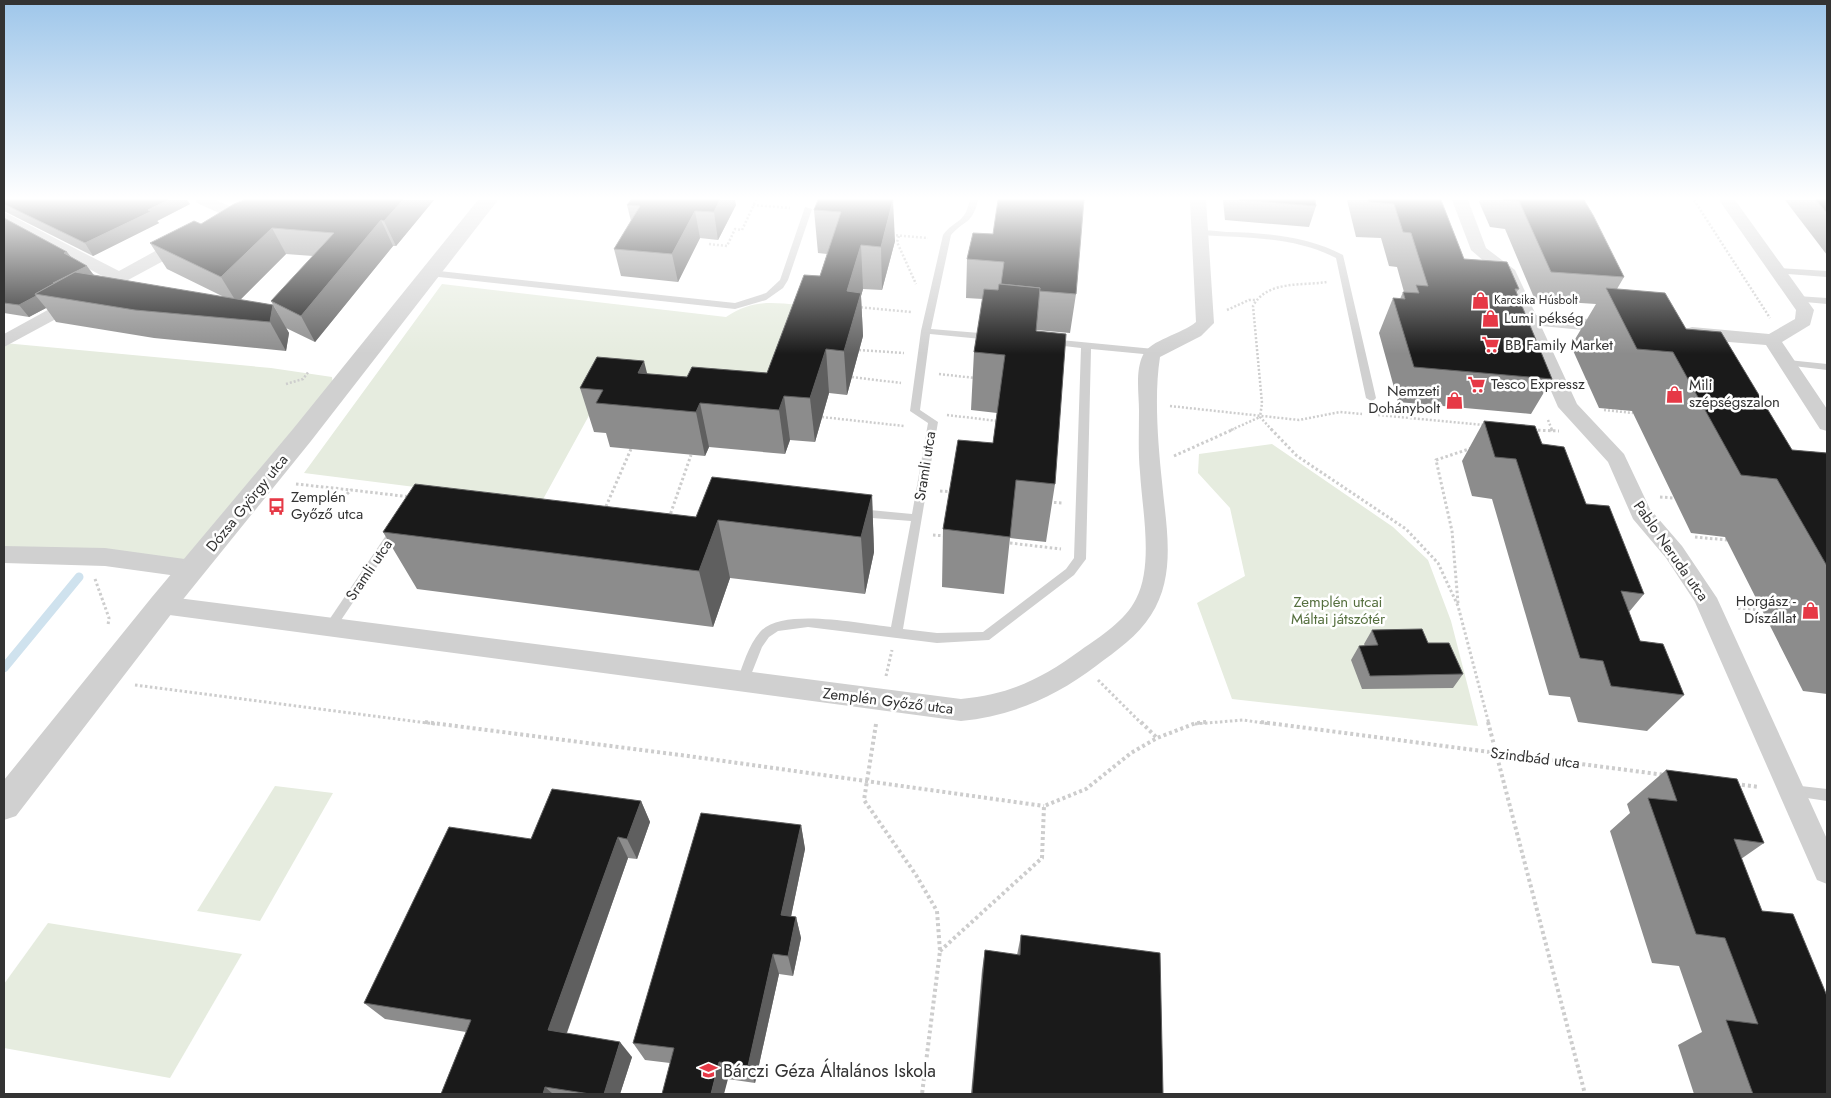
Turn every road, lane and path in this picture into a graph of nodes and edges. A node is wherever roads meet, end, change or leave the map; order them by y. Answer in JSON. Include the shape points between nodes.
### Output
{"nodes":[{"id":1,"x":69,"y":251,"type":"edge"},
{"id":2,"x":167,"y":251,"type":"edge"},
{"id":3,"x":447,"y":251,"type":"edge"},
{"id":4,"x":794,"y":251,"type":"edge"},
{"id":5,"x":902,"y":251,"type":"edge"},
{"id":6,"x":943,"y":251,"type":"edge"},
{"id":7,"x":1200,"y":251,"type":"edge"},
{"id":8,"x":1332,"y":251,"type":"edge"},
{"id":9,"x":1481,"y":251,"type":"edge"},
{"id":10,"x":1728,"y":251,"type":"edge"},
{"id":11,"x":1764,"y":251,"type":"edge"},
{"id":12,"x":1778,"y":270,"type":"junction"},
{"id":13,"x":430,"y":273,"type":"junction"},
{"id":14,"x":1827,"y":274,"type":"edge"},
{"id":15,"x":1344,"y":276,"type":"junction"},
{"id":16,"x":119,"y":278,"type":"junction"},
{"id":17,"x":1797,"y":299,"type":"junction"},
{"id":18,"x":1827,"y":301,"type":"edge"},
{"id":19,"x":850,"y":306,"type":"edge"},
{"id":20,"x":930,"y":314,"type":"junction"},
{"id":21,"x":1530,"y":320,"type":"junction"},
{"id":22,"x":1633,"y":328,"type":"edge"},
{"id":23,"x":926,"y":331,"type":"junction"},
{"id":24,"x":1670,"y":332,"type":"edge"},
{"id":25,"x":1770,"y":332,"type":"junction"},
{"id":26,"x":1001,"y":338,"type":"edge"},
{"id":27,"x":4,"y":341,"type":"edge"},
{"id":28,"x":1039,"y":341,"type":"edge"},
{"id":29,"x":1086,"y":346,"type":"junction"},
{"id":30,"x":860,"y":350,"type":"dead end"},
{"id":31,"x":1154,"y":352,"type":"junction"},
{"id":32,"x":923,"y":355,"type":"junction"},
{"id":33,"x":1788,"y":363,"type":"junction"},
{"id":34,"x":1827,"y":367,"type":"edge"},
{"id":35,"x":309,"y":371,"type":"dead end"},
{"id":36,"x":920,"y":373,"type":"junction"},
{"id":37,"x":852,"y":378,"type":"dead end"},
{"id":38,"x":976,"y":378,"type":"edge"},
{"id":39,"x":286,"y":384,"type":"dead end"},
{"id":40,"x":919,"y":384,"type":"junction"},
{"id":41,"x":1371,"y":398,"type":"dead end"},
{"id":42,"x":1150,"y":404,"type":"junction"},
{"id":43,"x":915,"y":411,"type":"junction"},
{"id":44,"x":1367,"y":414,"type":"dead end"},
{"id":45,"x":1376,"y":415,"type":"dead end"},
{"id":46,"x":822,"y":416,"type":"dead end"},
{"id":47,"x":1260,"y":417,"type":"junction"},
{"id":48,"x":999,"y":421,"type":"edge"},
{"id":49,"x":1827,"y":424,"type":"edge"},
{"id":50,"x":1490,"y":426,"type":"edge"},
{"id":51,"x":1527,"y":429,"type":"edge"},
{"id":52,"x":932,"y":430,"type":"junction"},
{"id":53,"x":1592,"y":434,"type":"junction"},
{"id":54,"x":1473,"y":448,"type":"dead end"},
{"id":55,"x":631,"y":449,"type":"dead end"},
{"id":56,"x":691,"y":455,"type":"dead end"},
{"id":57,"x":1150,"y":467,"type":"junction"},
{"id":58,"x":288,"y":484,"type":"dead end"},
{"id":59,"x":922,"y":489,"type":"junction"},
{"id":60,"x":351,"y":490,"type":"junction"},
{"id":61,"x":960,"y":493,"type":"edge"},
{"id":62,"x":347,"y":494,"type":"dead end"},
{"id":63,"x":416,"y":500,"type":"joint"},
{"id":64,"x":604,"y":512,"type":"edge"},
{"id":65,"x":851,"y":512,"type":"edge"},
{"id":66,"x":917,"y":518,"type":"junction"},
{"id":67,"x":668,"y":519,"type":"edge"},
{"id":68,"x":1010,"y":543,"type":"edge"},
{"id":69,"x":1082,"y":552,"type":"junction"},
{"id":70,"x":4,"y":554,"type":"edge"},
{"id":71,"x":192,"y":569,"type":"junction"},
{"id":72,"x":162,"y":605,"type":"junction"},
{"id":73,"x":1458,"y":606,"type":"junction"},
{"id":74,"x":331,"y":626,"type":"junction"},
{"id":75,"x":896,"y":633,"type":"junction"},
{"id":76,"x":1081,"y":663,"type":"junction"},
{"id":77,"x":743,"y":681,"type":"junction"},
{"id":78,"x":126,"y":684,"type":"dead end"},
{"id":79,"x":880,"y":700,"type":"junction"},
{"id":80,"x":1157,"y":738,"type":"junction"},
{"id":81,"x":1497,"y":753,"type":"junction"},
{"id":82,"x":1674,"y":776,"type":"edge"},
{"id":83,"x":867,"y":782,"type":"junction"},
{"id":84,"x":1733,"y":784,"type":"edge"},
{"id":85,"x":1792,"y":791,"type":"junction"},
{"id":86,"x":1827,"y":795,"type":"edge"},
{"id":87,"x":4,"y":804,"type":"edge"},
{"id":88,"x":1044,"y":806,"type":"junction"},
{"id":89,"x":1827,"y":870,"type":"edge"},
{"id":90,"x":940,"y":951,"type":"junction"},
{"id":91,"x":922,"y":1094,"type":"edge"},
{"id":92,"x":1585,"y":1094,"type":"edge"}],
"edges":[{"from":1,"to":16,"type":"street"},
{"from":2,"to":16,"type":"street"},
{"from":3,"to":13,"type":"street","name":"Dózsa György utca"},
{"from":4,"to":13,"type":"lane","via":[[780,287],[765,298],[735,306]]},
{"from":5,"to":20,"type":"path"},
{"from":6,"to":20,"type":"lane","name":"Sramli utca"},
{"from":7,"to":31,"type":"street","via":[[1205,324]]},
{"from":8,"to":15,"type":"lane","via":[[1340,257]]},
{"from":9,"to":21,"type":"street","name":"Pablo Neruda utca","via":[[1509,274]]},
{"from":10,"to":25,"type":"path","via":[[1770,316]]},
{"from":11,"to":12,"type":"street"},
{"from":12,"to":14,"type":"lane"},
{"from":12,"to":17,"type":"street"},
{"from":13,"to":71,"type":"street","name":"Dózsa György utca"},
{"from":15,"to":41,"type":"lane"},
{"from":15,"to":47,"type":"path","via":[[1319,284],[1268,290],[1255,300],[1262,403]]},
{"from":16,"to":27,"type":"street"},
{"from":17,"to":18,"type":"lane"},
{"from":17,"to":25,"type":"street","via":[[1805,310],[1804,321]]},
{"from":19,"to":20,"type":"path"},
{"from":20,"to":23,"type":"lane","name":"Sramli utca"},
{"from":21,"to":22,"type":"street"},
{"from":21,"to":53,"type":"street","name":"Pablo Neruda utca","via":[[1568,407]]},
{"from":23,"to":26,"type":"lane"},
{"from":23,"to":32,"type":"lane","name":"Sramli utca"},
{"from":24,"to":25,"type":"street","via":[[1715,339]]},
{"from":25,"to":33,"type":"street"},
{"from":28,"to":29,"type":"lane"},
{"from":29,"to":31,"type":"lane"},
{"from":29,"to":69,"type":"lane"},
{"from":30,"to":32,"type":"path"},
{"from":31,"to":42,"type":"street","name":"Zemplén Győző utca","via":[[1148,374]]},
{"from":32,"to":36,"type":"lane","name":"Sramli utca"},
{"from":33,"to":34,"type":"lane"},
{"from":33,"to":49,"type":"street"},
{"from":35,"to":39,"type":"path","via":[[304,379]]},
{"from":36,"to":38,"type":"path"},
{"from":36,"to":40,"type":"lane","name":"Sramli utca"},
{"from":37,"to":40,"type":"path"},
{"from":40,"to":43,"type":"lane","name":"Sramli utca"},
{"from":42,"to":47,"type":"path"},
{"from":42,"to":57,"type":"street","name":"Zemplén Győző utca"},
{"from":43,"to":48,"type":"path"},
{"from":43,"to":52,"type":"lane","name":"Sramli utca","via":[[933,422]]},
{"from":44,"to":47,"type":"path","via":[[1340,412],[1299,420]]},
{"from":45,"to":50,"type":"path"},
{"from":46,"to":52,"type":"path"},
{"from":47,"to":57,"type":"path"},
{"from":47,"to":73,"type":"path","via":[[1297,456],[1406,529],[1423,545],[1438,562]]},
{"from":51,"to":53,"type":"path"},
{"from":52,"to":59,"type":"lane","name":"Sramli utca"},
{"from":53,"to":85,"type":"street","name":"Pablo Neruda utca","via":[[1617,460],[1642,513],[1706,598]]},
{"from":54,"to":73,"type":"path","via":[[1436,460],[1449,503],[1458,577]]},
{"from":55,"to":64,"type":"path"},
{"from":56,"to":67,"type":"path"},
{"from":57,"to":76,"type":"street","name":"Zemplén Győző utca","via":[[1156,562],[1149,597],[1123,632]]},
{"from":58,"to":60,"type":"path"},
{"from":59,"to":61,"type":"path"},
{"from":59,"to":66,"type":"lane","name":"Sramli utca"},
{"from":60,"to":62,"type":"path"},
{"from":60,"to":63,"type":"path","via":[[407,495]]},
{"from":63,"to":74,"type":"lane","name":"Sramli utca"},
{"from":65,"to":66,"type":"lane","name":"Sramli utca"},
{"from":66,"to":75,"type":"lane"},
{"from":68,"to":69,"type":"path"},
{"from":69,"to":75,"type":"lane","via":[[1070,572],[985,637],[937,638]]},
{"from":70,"to":71,"type":"street","via":[[105,557]]},
{"from":71,"to":72,"type":"street","name":"Dózsa György utca"},
{"from":72,"to":74,"type":"street","name":"Zemplén Győző utca"},
{"from":72,"to":87,"type":"street","name":"Dózsa György utca"},
{"from":73,"to":81,"type":"path"},
{"from":74,"to":77,"type":"street","name":"Zemplén Győző utca"},
{"from":75,"to":77,"type":"lane","via":[[808,622],[775,627],[757,645]]},
{"from":75,"to":79,"type":"path"},
{"from":76,"to":79,"type":"street","name":"Zemplén Győző utca","via":[[1056,682],[990,708],[961,710]]},
{"from":76,"to":80,"type":"path"},
{"from":77,"to":79,"type":"street","name":"Zemplén Győző utca"},
{"from":78,"to":83,"type":"path"},
{"from":79,"to":83,"type":"path"},
{"from":80,"to":81,"type":"path","name":"Szindbád utca","via":[[1196,723],[1243,720]]},
{"from":80,"to":88,"type":"path","name":"Szindbád utca","via":[[1086,789]]},
{"from":81,"to":82,"type":"path","name":"Szindbád utca"},
{"from":81,"to":92,"type":"path"},
{"from":83,"to":88,"type":"path"},
{"from":83,"to":90,"type":"path","via":[[864,800],[937,911]]},
{"from":84,"to":85,"type":"path"},
{"from":85,"to":86,"type":"lane"},
{"from":85,"to":89,"type":"street","name":"Pablo Neruda utca"},
{"from":88,"to":90,"type":"path","via":[[1042,858]]},
{"from":90,"to":91,"type":"path"}]}
